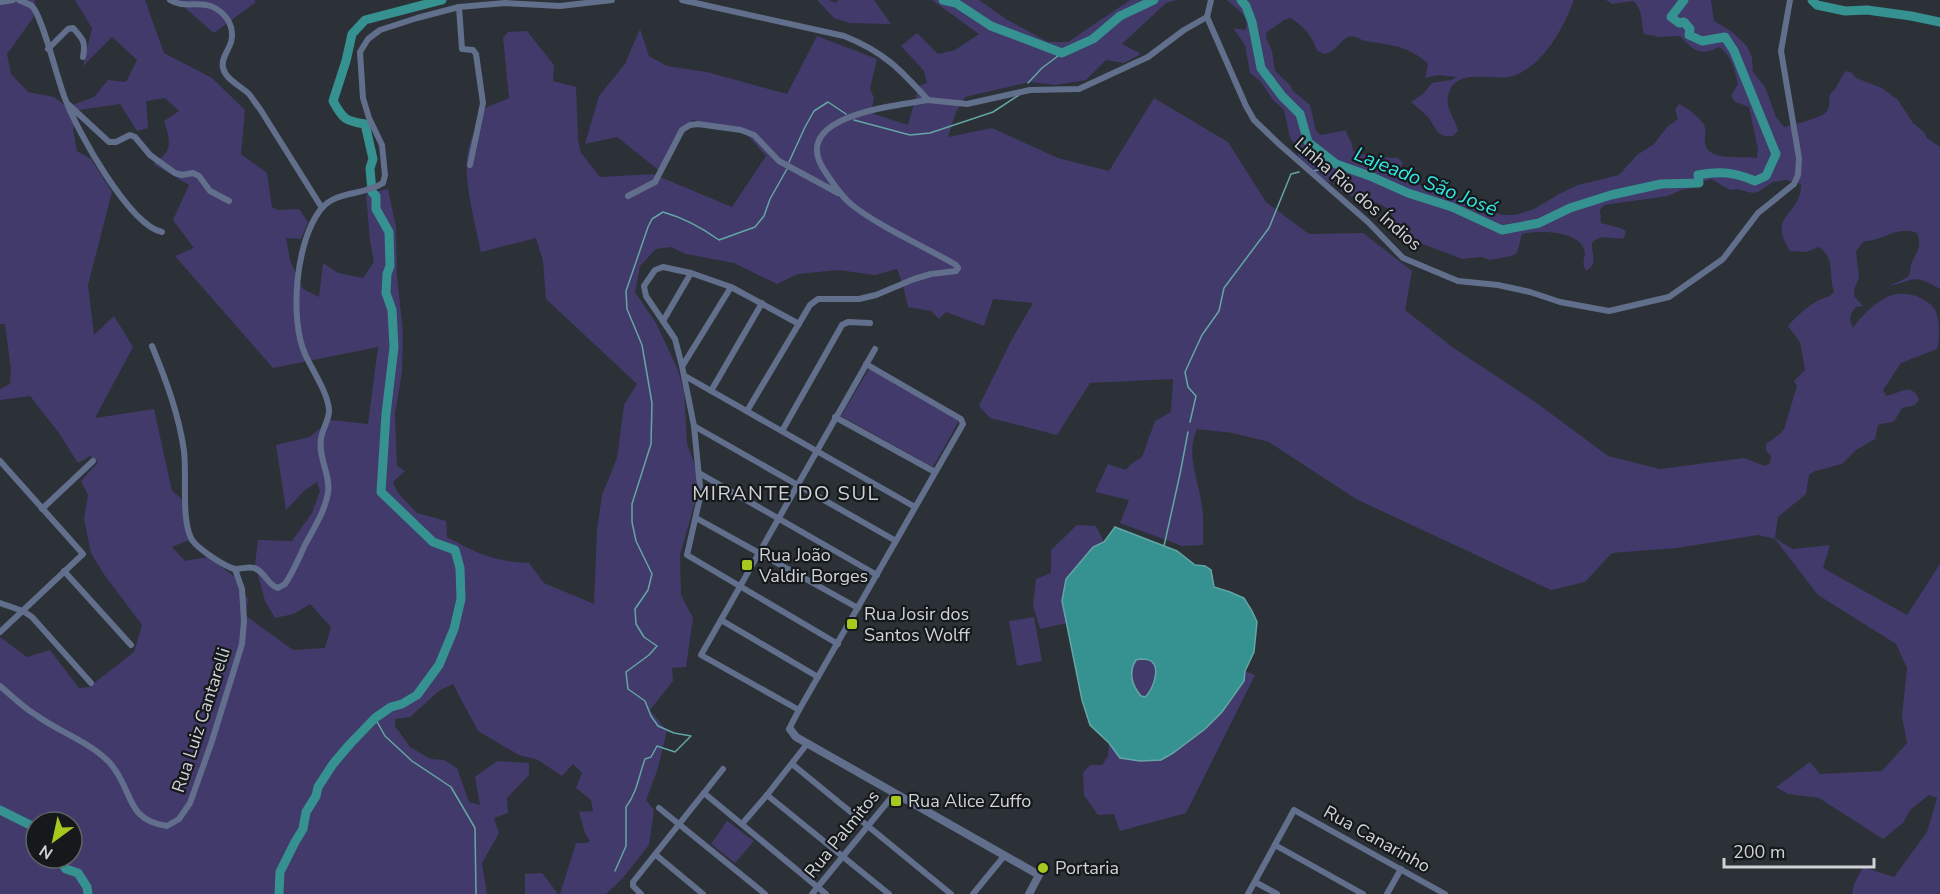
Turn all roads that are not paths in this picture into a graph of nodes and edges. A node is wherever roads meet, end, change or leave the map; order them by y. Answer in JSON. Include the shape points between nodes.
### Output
{"nodes":[{"id":1,"x":13,"y":0,"type":"edge"},
{"id":2,"x":19,"y":0,"type":"edge"},
{"id":3,"x":170,"y":0,"type":"edge"},
{"id":4,"x":612,"y":0,"type":"edge"},
{"id":5,"x":682,"y":0,"type":"edge"},
{"id":6,"x":1210,"y":0,"type":"edge"},
{"id":7,"x":1790,"y":0,"type":"edge"},
{"id":8,"x":0,"y":2,"type":"edge"},
{"id":9,"x":459,"y":7,"type":"junction"},
{"id":10,"x":1207,"y":17,"type":"junction"},
{"id":11,"x":48,"y":49,"type":"junction"},
{"id":12,"x":83,"y":57,"type":"dead end"},
{"id":13,"x":928,"y":100,"type":"junction"},
{"id":14,"x":66,"y":102,"type":"junction"},
{"id":15,"x":470,"y":165,"type":"dead end"},
{"id":16,"x":841,"y":195,"type":"junction"},
{"id":17,"x":628,"y":196,"type":"dead end"},
{"id":18,"x":229,"y":201,"type":"dead end"},
{"id":19,"x":322,"y":208,"type":"junction"},
{"id":20,"x":162,"y":232,"type":"dead end"},
{"id":21,"x":691,"y":273,"type":"junction"},
{"id":22,"x":731,"y":286,"type":"junction"},
{"id":23,"x":762,"y":303,"type":"junction"},
{"id":24,"x":663,"y":321,"type":"junction"},
{"id":25,"x":870,"y":323,"type":"dead end"},
{"id":26,"x":799,"y":324,"type":"junction"},
{"id":27,"x":152,"y":346,"type":"dead end"},
{"id":28,"x":875,"y":349,"type":"dead end"},
{"id":29,"x":866,"y":364,"type":"junction"},
{"id":30,"x":682,"y":366,"type":"junction"},
{"id":31,"x":685,"y":376,"type":"junction"},
{"id":32,"x":711,"y":391,"type":"junction"},
{"id":33,"x":747,"y":411,"type":"junction"},
{"id":34,"x":836,"y":417,"type":"junction"},
{"id":35,"x":694,"y":426,"type":"junction"},
{"id":36,"x":782,"y":431,"type":"junction"},
{"id":37,"x":816,"y":451,"type":"junction"},
{"id":38,"x":0,"y":461,"type":"edge"},
{"id":39,"x":93,"y":461,"type":"dead end"},
{"id":40,"x":935,"y":472,"type":"junction"},
{"id":41,"x":699,"y":473,"type":"junction"},
{"id":42,"x":797,"y":484,"type":"junction"},
{"id":43,"x":915,"y":507,"type":"junction"},
{"id":44,"x":42,"y":508,"type":"junction"},
{"id":45,"x":696,"y":518,"type":"junction"},
{"id":46,"x":778,"y":518,"type":"junction"},
{"id":47,"x":896,"y":541,"type":"junction"},
{"id":48,"x":759,"y":553,"type":"junction"},
{"id":49,"x":235,"y":569,"type":"junction"},
{"id":50,"x":64,"y":571,"type":"junction"},
{"id":51,"x":877,"y":575,"type":"junction"},
{"id":52,"x":739,"y":586,"type":"junction"},
{"id":53,"x":0,"y":603,"type":"edge"},
{"id":54,"x":858,"y":608,"type":"junction"},
{"id":55,"x":23,"y":611,"type":"junction"},
{"id":56,"x":721,"y":620,"type":"junction"},
{"id":57,"x":0,"y":632,"type":"edge"},
{"id":58,"x":838,"y":644,"type":"junction"},
{"id":59,"x":131,"y":645,"type":"dead end"},
{"id":60,"x":818,"y":676,"type":"junction"},
{"id":61,"x":92,"y":683,"type":"dead end"},
{"id":62,"x":0,"y":686,"type":"edge"},
{"id":63,"x":799,"y":710,"type":"junction"},
{"id":64,"x":790,"y":729,"type":"joint"},
{"id":65,"x":807,"y":744,"type":"junction"},
{"id":66,"x":792,"y":764,"type":"junction"},
{"id":67,"x":723,"y":769,"type":"dead end"},
{"id":68,"x":705,"y":793,"type":"junction"},
{"id":69,"x":895,"y":793,"type":"junction"},
{"id":70,"x":767,"y":795,"type":"junction"},
{"id":71,"x":659,"y":808,"type":"dead end"},
{"id":72,"x":742,"y":824,"type":"junction"},
{"id":73,"x":680,"y":825,"type":"junction"},
{"id":74,"x":868,"y":826,"type":"junction"},
{"id":75,"x":1275,"y":845,"type":"junction"},
{"id":76,"x":656,"y":855,"type":"junction"},
{"id":77,"x":1005,"y":855,"type":"junction"},
{"id":78,"x":843,"y":857,"type":"junction"},
{"id":79,"x":1401,"y":869,"type":"junction"},
{"id":80,"x":1255,"y":882,"type":"junction"},
{"id":81,"x":818,"y":887,"type":"junction"},
{"id":82,"x":638,"y":892,"type":"edge"},
{"id":83,"x":703,"y":894,"type":"edge"},
{"id":84,"x":765,"y":894,"type":"edge"},
{"id":85,"x":812,"y":894,"type":"edge"},
{"id":86,"x":826,"y":894,"type":"edge"},
{"id":87,"x":889,"y":894,"type":"edge"},
{"id":88,"x":951,"y":894,"type":"edge"},
{"id":89,"x":973,"y":894,"type":"edge"},
{"id":90,"x":1029,"y":894,"type":"edge"},
{"id":91,"x":1248,"y":894,"type":"edge"},
{"id":92,"x":1277,"y":894,"type":"edge"},
{"id":93,"x":1364,"y":894,"type":"edge"},
{"id":94,"x":1387,"y":894,"type":"edge"},
{"id":95,"x":1445,"y":894,"type":"edge"}],
"edges":[{"from":1,"to":8,"type":"street"},
{"from":2,"to":11,"type":"street","via":[[32,7]]},
{"from":3,"to":19,"type":"street","via":[[183,6],[213,7],[228,18],[231,42],[222,60],[223,70],[249,94]]},
{"from":4,"to":9,"type":"street","via":[[561,6],[505,3]]},
{"from":5,"to":13,"type":"street","via":[[844,36],[889,59]]},
{"from":6,"to":10,"type":"street"},
{"from":7,"to":10,"type":"street","name":"Linha Rio dos Índios","via":[[1780,51],[1799,158],[1794,184],[1758,213],[1723,259],[1694,281],[1669,297],[1609,311],[1498,285],[1458,281],[1403,258],[1254,120]]},
{"from":9,"to":15,"type":"street","via":[[462,49],[477,54],[483,92]]},
{"from":9,"to":19,"type":"street","via":[[380,30],[368,39],[360,52],[363,98],[382,145],[383,183],[338,196]]},
{"from":10,"to":13,"type":"street","via":[[1148,57],[1078,89],[1030,90],[967,104]]},
{"from":11,"to":12,"type":"street","via":[[69,28],[74,28],[86,45]]},
{"from":11,"to":14,"type":"street"},
{"from":13,"to":16,"type":"street","via":[[855,115],[820,136],[816,147],[820,165]]},
{"from":14,"to":18,"type":"street","via":[[109,142],[135,137],[150,155],[175,173],[194,172],[210,191]]},
{"from":14,"to":20,"type":"street","via":[[122,198],[142,220]]},
{"from":16,"to":17,"type":"street","via":[[779,161],[754,135],[698,124],[682,130],[655,182]]},
{"from":16,"to":26,"type":"street","via":[[958,268],[954,273],[931,274],[859,299],[818,299]]},
{"from":19,"to":49,"type":"street","via":[[310,228],[297,284],[301,344],[329,408],[320,453],[328,492],[320,517],[285,584],[273,586],[255,568]]},
{"from":21,"to":22,"type":"street"},
{"from":21,"to":24,"type":"street"},
{"from":21,"to":24,"type":"street","via":[[663,267],[647,279],[646,296]]},
{"from":22,"to":23,"type":"street"},
{"from":22,"to":30,"type":"street"},
{"from":23,"to":26,"type":"street"},
{"from":23,"to":32,"type":"street"},
{"from":24,"to":30,"type":"street","via":[[675,339]]},
{"from":25,"to":36,"type":"street","via":[[842,325]]},
{"from":26,"to":33,"type":"street"},
{"from":27,"to":49,"type":"street","via":[[175,408],[184,452],[191,538],[199,548]]},
{"from":28,"to":29,"type":"street"},
{"from":29,"to":34,"type":"street"},
{"from":29,"to":40,"type":"street","via":[[961,419],[963,424]]},
{"from":30,"to":31,"type":"street"},
{"from":31,"to":32,"type":"street"},
{"from":31,"to":35,"type":"street"},
{"from":32,"to":33,"type":"street"},
{"from":33,"to":36,"type":"street"},
{"from":34,"to":37,"type":"street"},
{"from":34,"to":40,"type":"street"},
{"from":35,"to":41,"type":"street"},
{"from":35,"to":42,"type":"street"},
{"from":36,"to":37,"type":"street"},
{"from":37,"to":42,"type":"street"},
{"from":37,"to":43,"type":"street"},
{"from":38,"to":44,"type":"street"},
{"from":39,"to":44,"type":"street"},
{"from":40,"to":43,"type":"street"},
{"from":41,"to":45,"type":"street"},
{"from":41,"to":46,"type":"street"},
{"from":42,"to":46,"type":"street"},
{"from":42,"to":47,"type":"street"},
{"from":43,"to":47,"type":"street"},
{"from":44,"to":50,"type":"street","via":[[83,554]]},
{"from":45,"to":48,"type":"street"},
{"from":45,"to":52,"type":"street","via":[[687,555]]},
{"from":46,"to":48,"type":"street"},
{"from":46,"to":51,"type":"street"},
{"from":47,"to":51,"type":"street"},
{"from":48,"to":52,"type":"street"},
{"from":48,"to":54,"type":"street"},
{"from":49,"to":62,"type":"street","name":"Rua Luiz Cantarelli","via":[[242,589],[244,621],[240,653],[189,803],[179,819],[167,826],[152,824],[140,816],[118,772],[107,760],[36,716]]},
{"from":50,"to":55,"type":"street"},
{"from":50,"to":59,"type":"street"},
{"from":51,"to":54,"type":"street"},
{"from":52,"to":56,"type":"street"},
{"from":52,"to":58,"type":"street"},
{"from":53,"to":55,"type":"street"},
{"from":54,"to":58,"type":"street"},
{"from":55,"to":57,"type":"street"},
{"from":55,"to":61,"type":"street","via":[[33,617]]},
{"from":56,"to":60,"type":"street"},
{"from":56,"to":63,"type":"street","via":[[701,655]]},
{"from":58,"to":60,"type":"street"},
{"from":60,"to":63,"type":"street"},
{"from":63,"to":64,"type":"street"},
{"from":64,"to":65,"type":"street"},
{"from":65,"to":66,"type":"street"},
{"from":65,"to":69,"type":"street"},
{"from":66,"to":70,"type":"street"},
{"from":66,"to":74,"type":"street"},
{"from":67,"to":68,"type":"street"},
{"from":68,"to":72,"type":"street"},
{"from":68,"to":73,"type":"street"},
{"from":69,"to":74,"type":"street","name":"Rua Palmitos"},
{"from":69,"to":77,"type":"street"},
{"from":70,"to":72,"type":"street"},
{"from":70,"to":78,"type":"street"},
{"from":71,"to":73,"type":"street"},
{"from":72,"to":81,"type":"street"},
{"from":73,"to":76,"type":"street"},
{"from":73,"to":84,"type":"street"},
{"from":74,"to":78,"type":"street","name":"Rua Palmitos"},
{"from":74,"to":88,"type":"street"},
{"from":75,"to":79,"type":"street","name":"Rua Canarinho","via":[[1294,810]]},
{"from":75,"to":80,"type":"street"},
{"from":75,"to":93,"type":"street"},
{"from":76,"to":82,"type":"street","via":[[633,882]]},
{"from":76,"to":83,"type":"street"},
{"from":77,"to":89,"type":"street"},
{"from":77,"to":90,"type":"street","via":[[1039,875]]},
{"from":78,"to":81,"type":"street","name":"Rua Palmitos"},
{"from":78,"to":87,"type":"street"},
{"from":79,"to":94,"type":"street"},
{"from":79,"to":95,"type":"street","name":"Rua Canarinho"},
{"from":80,"to":91,"type":"street"},
{"from":80,"to":92,"type":"street"},
{"from":81,"to":85,"type":"street","name":"Rua Palmitos"},
{"from":81,"to":86,"type":"street"}]}
